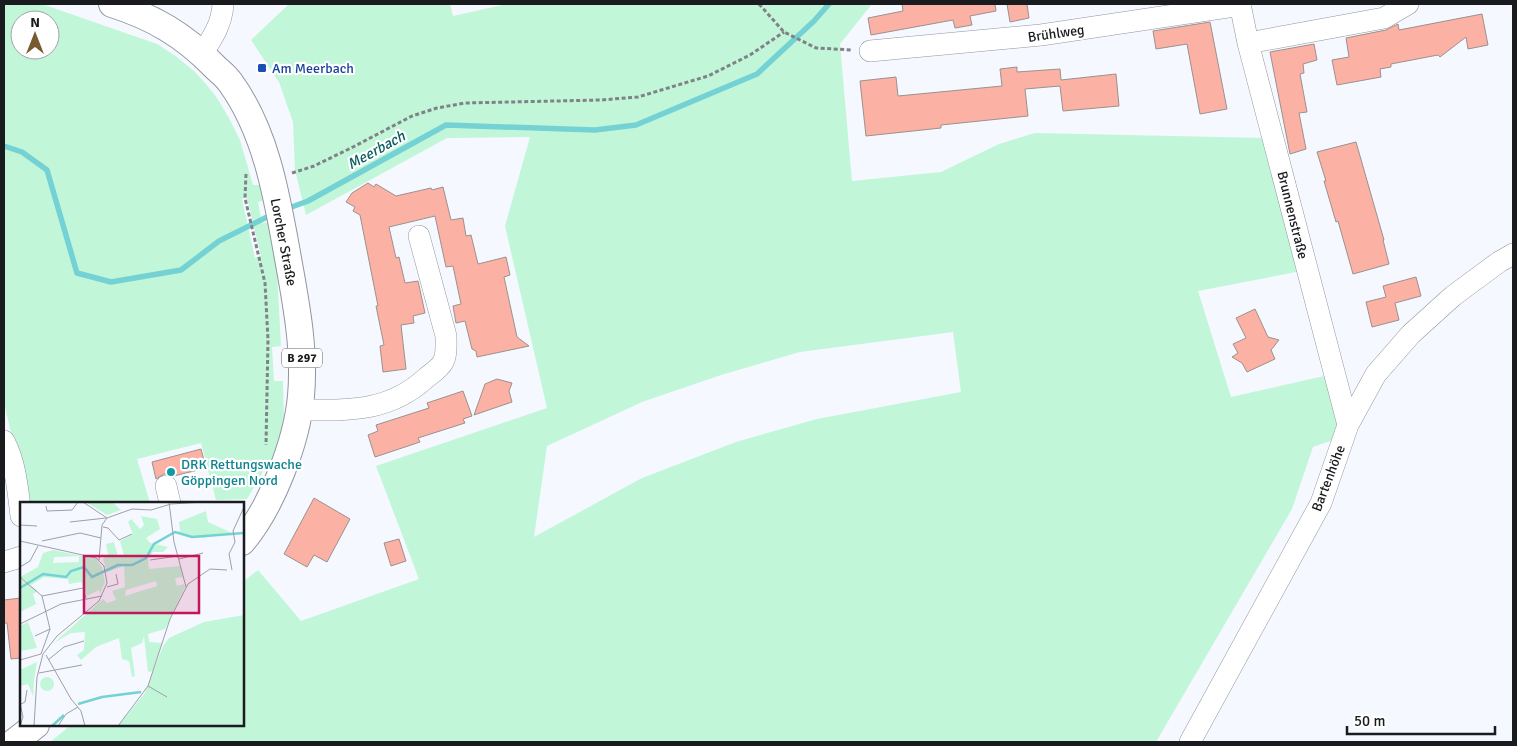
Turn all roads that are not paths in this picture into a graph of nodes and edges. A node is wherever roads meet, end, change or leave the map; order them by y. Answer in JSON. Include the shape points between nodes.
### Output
{"nodes":[{"id":1,"x":112,"y":4,"type":"edge"},
{"id":2,"x":223,"y":4,"type":"edge"},
{"id":3,"x":1240,"y":4,"type":"edge"},
{"id":4,"x":1408,"y":4,"type":"edge"},
{"id":5,"x":1248,"y":43,"type":"junction"},
{"id":6,"x":870,"y":51,"type":"road end"},
{"id":7,"x":202,"y":54,"type":"junction"},
{"id":8,"x":419,"y":236,"type":"dead end"},
{"id":9,"x":1513,"y":254,"type":"edge"},
{"id":10,"x":299,"y":410,"type":"junction"},
{"id":11,"x":1348,"y":425,"type":"junction"},
{"id":12,"x":4,"y":441,"type":"edge"},
{"id":13,"x":20,"y":508,"type":"edge"},
{"id":14,"x":244,"y":538,"type":"edge"},
{"id":15,"x":20,"y":557,"type":"edge"},
{"id":16,"x":4,"y":562,"type":"edge"},
{"id":17,"x":35,"y":726,"type":"edge"},
{"id":18,"x":14,"y":742,"type":"edge"},
{"id":19,"x":1190,"y":742,"type":"edge"}],
"edges":[{"from":1,"to":7,"type":"main road","name":"Lorcher Straße","number":"B 297","via":[[178,33]]},
{"from":2,"to":7,"type":"street","via":[[213,38]]},
{"from":3,"to":5,"type":"street","name":"Brunnenstraße"},
{"from":3,"to":6,"type":"street","name":"Brühlweg","via":[[1042,36]]},
{"from":4,"to":5,"type":"street","via":[[1384,18]]},
{"from":5,"to":11,"type":"street","name":"Brunnenstraße"},
{"from":7,"to":10,"type":"main road","name":"Lorcher Straße","number":"B 297","via":[[230,82],[282,176],[285,243],[302,356]]},
{"from":8,"to":10,"type":"street","via":[[446,336],[443,363],[417,387],[394,400],[362,409]]},
{"from":9,"to":11,"type":"street","name":"Bartenhöhe","via":[[1453,296],[1410,334],[1376,374]]},
{"from":10,"to":14,"type":"main road","name":"Lorcher Straße","number":"B 297","via":[[282,472],[265,509]]},
{"from":11,"to":19,"type":"street","name":"Bartenhöhe","via":[[1320,503]]},
{"from":12,"to":13,"type":"street","via":[[9,450]]},
{"from":15,"to":16,"type":"street"},
{"from":17,"to":18,"type":"main road"}]}
